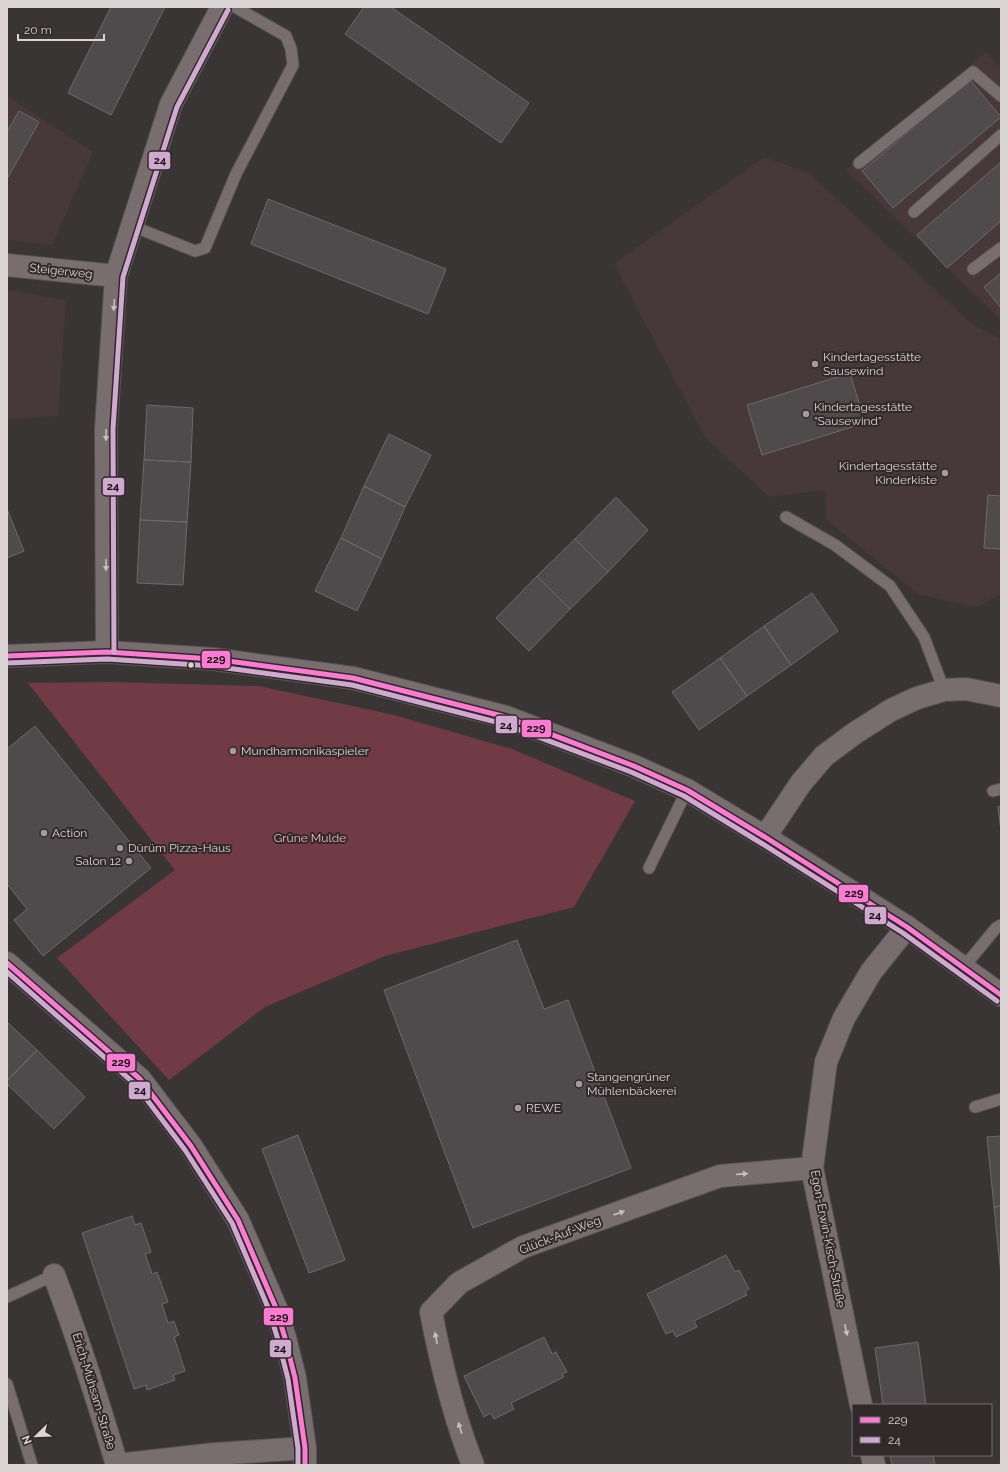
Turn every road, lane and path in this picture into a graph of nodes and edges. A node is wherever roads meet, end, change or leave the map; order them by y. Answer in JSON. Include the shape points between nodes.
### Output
{"nodes":[{"id":1,"x":222,"y":7,"type":"edge"},
{"id":2,"x":235,"y":7,"type":"edge"},
{"id":3,"x":1001,"y":96,"type":"edge"},
{"id":4,"x":1001,"y":135,"type":"edge"},
{"id":5,"x":858,"y":163,"type":"dead end"},
{"id":6,"x":914,"y":212,"type":"dead end"},
{"id":7,"x":132,"y":226,"type":"junction"},
{"id":8,"x":1001,"y":248,"type":"edge"},
{"id":9,"x":7,"y":265,"type":"edge"},
{"id":10,"x":973,"y":269,"type":"dead end"},
{"id":11,"x":116,"y":276,"type":"junction"},
{"id":12,"x":786,"y":517,"type":"dead end"},
{"id":13,"x":107,"y":652,"type":"junction"},
{"id":14,"x":7,"y":656,"type":"edge"},
{"id":15,"x":944,"y":690,"type":"junction"},
{"id":16,"x":1001,"y":696,"type":"edge"},
{"id":17,"x":687,"y":790,"type":"junction"},
{"id":18,"x":765,"y":837,"type":"junction"},
{"id":19,"x":649,"y":868,"type":"dead end"},
{"id":20,"x":1001,"y":925,"type":"edge"},
{"id":21,"x":907,"y":927,"type":"junction"},
{"id":22,"x":7,"y":963,"type":"edge"},
{"id":23,"x":963,"y":968,"type":"junction"},
{"id":24,"x":1001,"y":995,"type":"edge"},
{"id":25,"x":1001,"y":1099,"type":"edge"},
{"id":26,"x":975,"y":1107,"type":"dead end"},
{"id":27,"x":812,"y":1168,"type":"junction"},
{"id":28,"x":54,"y":1275,"type":"joint"},
{"id":29,"x":7,"y":1297,"type":"edge"},
{"id":30,"x":7,"y":1384,"type":"edge"},
{"id":31,"x":861,"y":1404,"type":"edge"},
{"id":32,"x":305,"y":1456,"type":"edge"},
{"id":33,"x":32,"y":1465,"type":"edge"},
{"id":34,"x":116,"y":1465,"type":"edge"},
{"id":35,"x":473,"y":1465,"type":"edge"}],
"edges":[{"from":1,"to":7,"type":"street","via":[[171,104]]},
{"from":2,"to":7,"type":"lane","via":[[286,36],[293,65],[236,174],[205,248],[195,250]]},
{"from":3,"to":5,"type":"lane","via":[[973,72]]},
{"from":4,"to":6,"type":"lane"},
{"from":7,"to":11,"type":"street"},
{"from":8,"to":10,"type":"lane"},
{"from":9,"to":11,"type":"street","name":"Steigerweg"},
{"from":11,"to":13,"type":"street","one_way":true,"via":[[106,429]]},
{"from":12,"to":15,"type":"lane","via":[[835,544],[890,586],[924,637]]},
{"from":13,"to":14,"type":"street"},
{"from":13,"to":17,"type":"street","via":[[213,659],[353,678],[506,717],[634,766]]},
{"from":15,"to":16,"type":"street","via":[[966,689]]},
{"from":15,"to":18,"type":"street","via":[[917,698],[891,710],[824,756],[801,783]]},
{"from":17,"to":18,"type":"street"},
{"from":17,"to":19,"type":"lane"},
{"from":18,"to":21,"type":"street"},
{"from":20,"to":23,"type":"lane"},
{"from":21,"to":23,"type":"street"},
{"from":21,"to":27,"type":"street","name":"Egon-Erwin-Kisch-Straße","via":[[871,972],[844,1018],[826,1062]]},
{"from":22,"to":32,"type":"street","name":"Erich-Mühsam-Straße","via":[[140,1079],[191,1146],[238,1220],[276,1308],[295,1378]]},
{"from":23,"to":24,"type":"street"},
{"from":25,"to":26,"type":"lane"},
{"from":27,"to":31,"type":"street","name":"Egon-Erwin-Kisch-Straße","one_way":true},
{"from":35,"to":27,"type":"street","name":"Glück-Auf-Weg","one_way":true,"via":[[444,1376],[431,1312],[459,1283],[523,1247],[720,1176]]},
{"from":28,"to":29,"type":"lane"},
{"from":28,"to":34,"type":"street","name":"Erich-Mühsam-Straße","via":[[93,1384]]},
{"from":30,"to":33,"type":"lane"},
{"from":32,"to":34,"type":"street","name":"Erich-Mühsam-Straße","via":[[215,1454]]}]}
